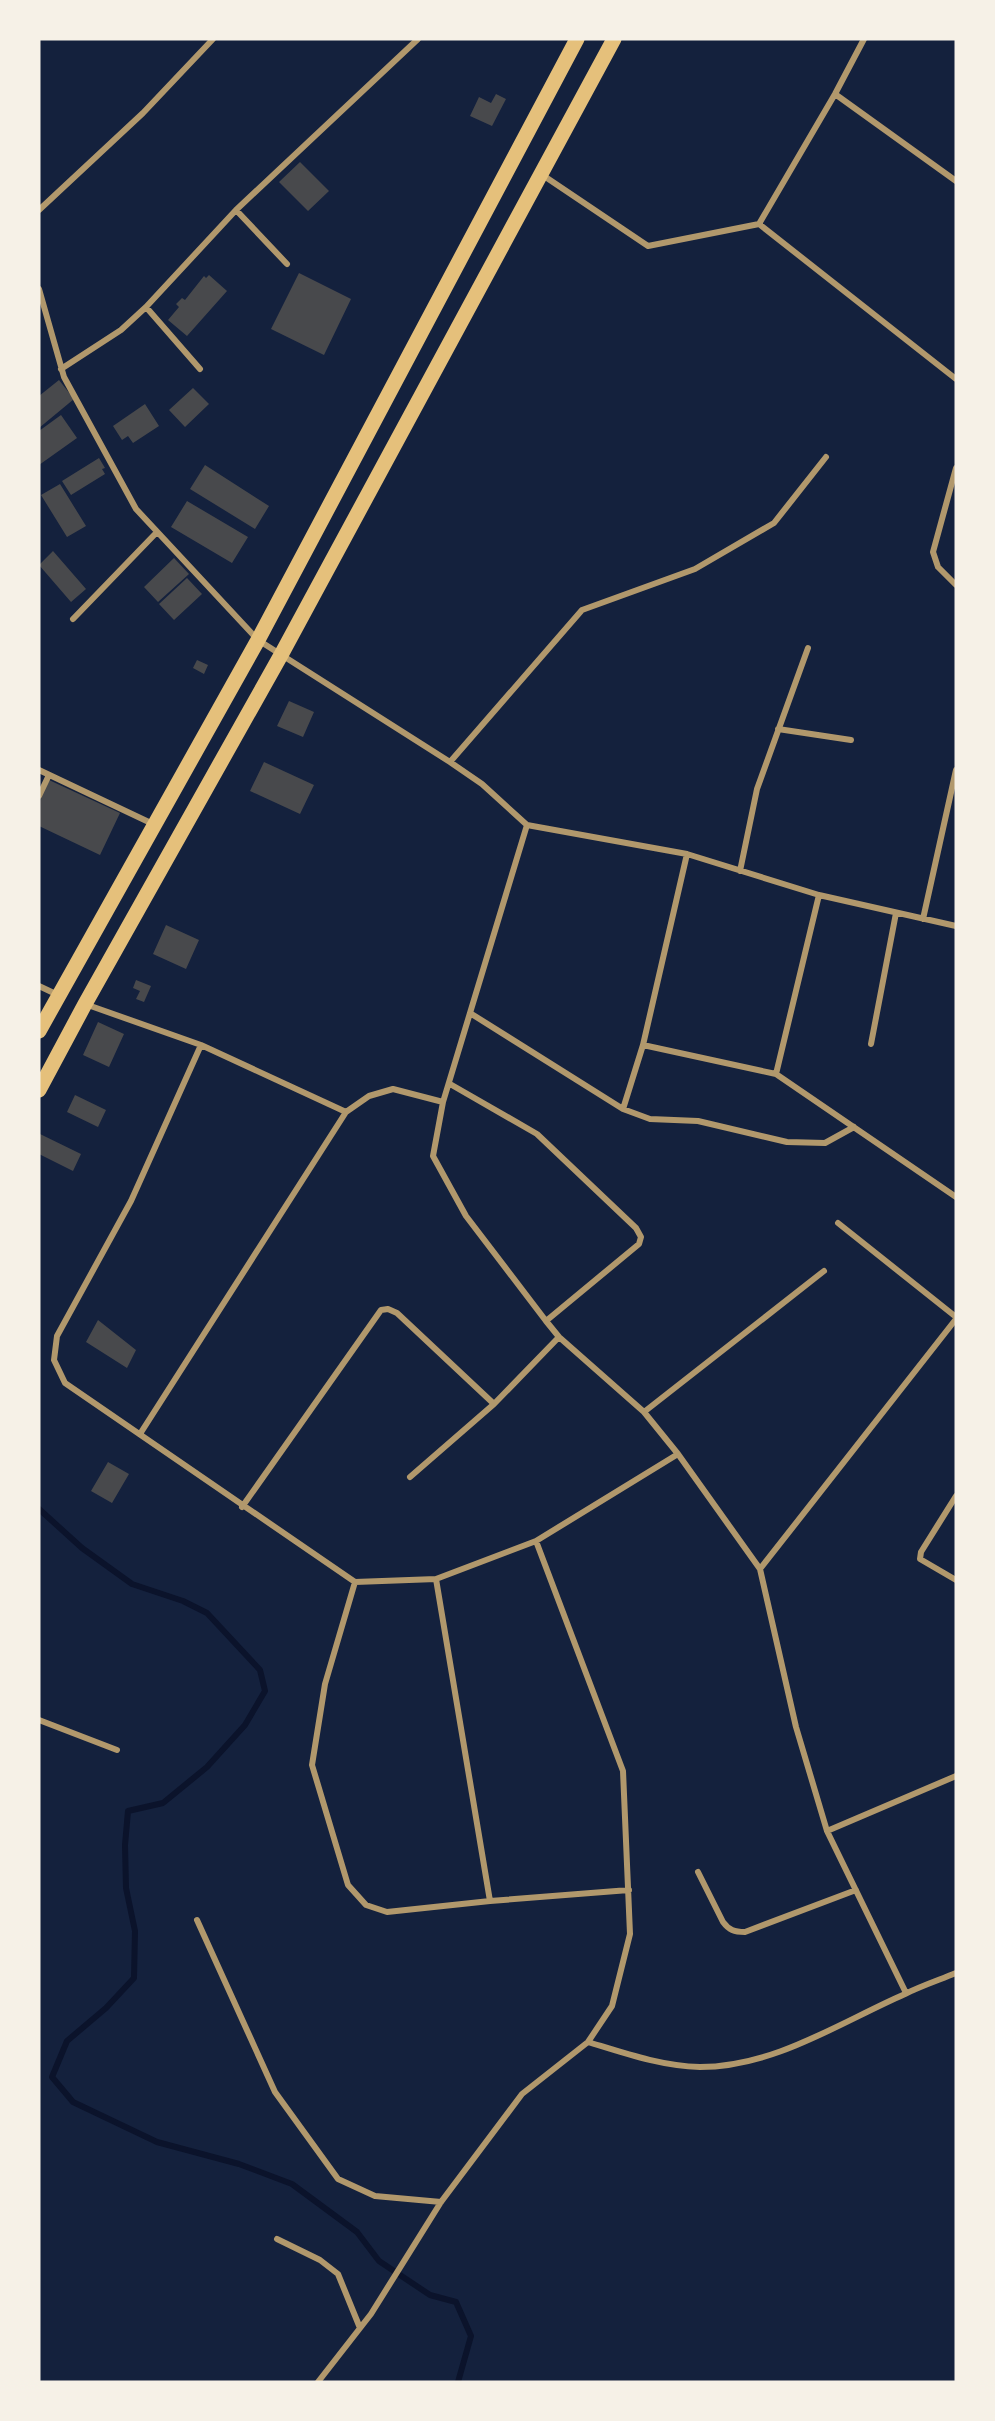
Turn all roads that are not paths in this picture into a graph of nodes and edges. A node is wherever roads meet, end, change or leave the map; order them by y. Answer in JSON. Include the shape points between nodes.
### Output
{"nodes":[{"id":1,"x":213,"y":39,"type":"edge"},
{"id":2,"x":418,"y":39,"type":"edge"},
{"id":3,"x":577,"y":39,"type":"edge"},
{"id":4,"x":614,"y":39,"type":"edge"},
{"id":5,"x":864,"y":39,"type":"edge"},
{"id":6,"x":835,"y":94,"type":"junction"},
{"id":7,"x":541,"y":173,"type":"junction"},
{"id":8,"x":956,"y":181,"type":"edge"},
{"id":9,"x":39,"y":210,"type":"edge"},
{"id":10,"x":236,"y":210,"type":"junction"},
{"id":11,"x":759,"y":224,"type":"junction"},
{"id":12,"x":287,"y":264,"type":"dead end"},
{"id":13,"x":39,"y":289,"type":"edge"},
{"id":14,"x":146,"y":307,"type":"junction"},
{"id":15,"x":62,"y":369,"type":"junction"},
{"id":16,"x":200,"y":369,"type":"dead end"},
{"id":17,"x":956,"y":379,"type":"edge"},
{"id":18,"x":826,"y":457,"type":"dead end"},
{"id":19,"x":956,"y":468,"type":"edge"},
{"id":20,"x":157,"y":532,"type":"junction"},
{"id":21,"x":956,"y":585,"type":"edge"},
{"id":22,"x":73,"y":619,"type":"dead end"},
{"id":23,"x":258,"y":640,"type":"junction"},
{"id":24,"x":808,"y":648,"type":"dead end"},
{"id":25,"x":281,"y":655,"type":"junction"},
{"id":26,"x":778,"y":729,"type":"junction"},
{"id":27,"x":851,"y":740,"type":"dead end"},
{"id":28,"x":450,"y":762,"type":"junction"},
{"id":29,"x":39,"y":770,"type":"edge"},
{"id":30,"x":956,"y":770,"type":"edge"},
{"id":31,"x":49,"y":775,"type":"junction"},
{"id":32,"x":39,"y":796,"type":"edge"},
{"id":33,"x":153,"y":825,"type":"junction"},
{"id":34,"x":527,"y":825,"type":"junction"},
{"id":35,"x":687,"y":854,"type":"junction"},
{"id":36,"x":740,"y":871,"type":"junction"},
{"id":37,"x":819,"y":895,"type":"junction"},
{"id":38,"x":896,"y":913,"type":"junction"},
{"id":39,"x":923,"y":919,"type":"junction"},
{"id":40,"x":956,"y":926,"type":"edge"},
{"id":41,"x":39,"y":986,"type":"edge"},
{"id":42,"x":59,"y":996,"type":"junction"},
{"id":43,"x":85,"y":1004,"type":"junction"},
{"id":44,"x":470,"y":1013,"type":"junction"},
{"id":45,"x":39,"y":1031,"type":"edge"},
{"id":46,"x":871,"y":1044,"type":"dead end"},
{"id":47,"x":201,"y":1045,"type":"junction"},
{"id":48,"x":643,"y":1045,"type":"junction"},
{"id":49,"x":776,"y":1074,"type":"junction"},
{"id":50,"x":450,"y":1084,"type":"junction"},
{"id":51,"x":39,"y":1090,"type":"edge"},
{"id":52,"x":443,"y":1102,"type":"junction"},
{"id":53,"x":623,"y":1109,"type":"junction"},
{"id":54,"x":346,"y":1112,"type":"junction"},
{"id":55,"x":854,"y":1126,"type":"junction"},
{"id":56,"x":956,"y":1197,"type":"edge"},
{"id":57,"x":838,"y":1223,"type":"dead end"},
{"id":58,"x":824,"y":1271,"type":"dead end"},
{"id":59,"x":956,"y":1318,"type":"edge"},
{"id":60,"x":546,"y":1322,"type":"junction"},
{"id":61,"x":559,"y":1337,"type":"junction"},
{"id":62,"x":494,"y":1404,"type":"junction"},
{"id":63,"x":644,"y":1412,"type":"junction"},
{"id":64,"x":140,"y":1434,"type":"junction"},
{"id":65,"x":678,"y":1454,"type":"junction"},
{"id":66,"x":410,"y":1478,"type":"dead end"},
{"id":67,"x":956,"y":1496,"type":"edge"},
{"id":68,"x":242,"y":1507,"type":"junction"},
{"id":69,"x":536,"y":1541,"type":"junction"},
{"id":70,"x":760,"y":1569,"type":"junction"},
{"id":71,"x":436,"y":1579,"type":"junction"},
{"id":72,"x":956,"y":1580,"type":"edge"},
{"id":73,"x":355,"y":1582,"type":"junction"},
{"id":74,"x":39,"y":1720,"type":"edge"},
{"id":75,"x":117,"y":1750,"type":"dead end"},
{"id":76,"x":956,"y":1776,"type":"edge"},
{"id":77,"x":827,"y":1831,"type":"junction"},
{"id":78,"x":698,"y":1872,"type":"dead end"},
{"id":79,"x":629,"y":1890,"type":"junction"},
{"id":80,"x":855,"y":1890,"type":"junction"},
{"id":81,"x":490,"y":1901,"type":"junction"},
{"id":82,"x":196,"y":1920,"type":"dead end"},
{"id":83,"x":956,"y":1973,"type":"edge"},
{"id":84,"x":906,"y":1993,"type":"junction"},
{"id":85,"x":588,"y":2042,"type":"junction"},
{"id":86,"x":441,"y":2202,"type":"junction"},
{"id":87,"x":277,"y":2239,"type":"dead end"},
{"id":88,"x":360,"y":2328,"type":"junction"},
{"id":89,"x":318,"y":2382,"type":"edge"}],
"edges":[{"from":1,"to":9,"type":"street","via":[[143,113]]},
{"from":2,"to":10,"type":"street"},
{"from":3,"to":23,"type":"main road"},
{"from":4,"to":7,"type":"main road"},
{"from":5,"to":6,"type":"street"},
{"from":6,"to":8,"type":"street"},
{"from":6,"to":11,"type":"street"},
{"from":7,"to":11,"type":"street","via":[[648,246]]},
{"from":7,"to":25,"type":"main road"},
{"from":10,"to":12,"type":"street"},
{"from":10,"to":14,"type":"street"},
{"from":11,"to":17,"type":"street"},
{"from":13,"to":15,"type":"street"},
{"from":14,"to":15,"type":"street","via":[[121,330]]},
{"from":14,"to":16,"type":"street"},
{"from":15,"to":20,"type":"street","via":[[136,509]]},
{"from":18,"to":28,"type":"street","via":[[774,523],[695,569],[582,610]]},
{"from":19,"to":21,"type":"street","via":[[933,552],[943,575]]},
{"from":20,"to":22,"type":"street"},
{"from":20,"to":23,"type":"street"},
{"from":23,"to":25,"type":"street"},
{"from":23,"to":33,"type":"main road"},
{"from":24,"to":26,"type":"street"},
{"from":25,"to":28,"type":"street"},
{"from":25,"to":43,"type":"main road"},
{"from":26,"to":27,"type":"street"},
{"from":26,"to":36,"type":"street","via":[[757,789]]},
{"from":28,"to":34,"type":"street","via":[[482,784]]},
{"from":29,"to":31,"type":"street"},
{"from":30,"to":39,"type":"street"},
{"from":31,"to":32,"type":"street"},
{"from":31,"to":33,"type":"street"},
{"from":33,"to":42,"type":"main road"},
{"from":34,"to":35,"type":"street"},
{"from":34,"to":44,"type":"street"},
{"from":35,"to":36,"type":"street"},
{"from":35,"to":48,"type":"street"},
{"from":36,"to":37,"type":"street"},
{"from":37,"to":38,"type":"street"},
{"from":37,"to":49,"type":"street"},
{"from":38,"to":39,"type":"street"},
{"from":38,"to":46,"type":"street"},
{"from":39,"to":40,"type":"street"},
{"from":41,"to":42,"type":"street"},
{"from":42,"to":45,"type":"main road"},
{"from":43,"to":47,"type":"street"},
{"from":43,"to":51,"type":"main road"},
{"from":44,"to":50,"type":"street"},
{"from":44,"to":53,"type":"street"},
{"from":47,"to":54,"type":"street"},
{"from":47,"to":64,"type":"street","via":[[131,1201],[57,1336],[54,1360],[65,1383]]},
{"from":48,"to":49,"type":"street"},
{"from":48,"to":53,"type":"street"},
{"from":49,"to":55,"type":"street"},
{"from":50,"to":52,"type":"street"},
{"from":50,"to":60,"type":"street","via":[[537,1134],[636,1227],[641,1237],[639,1244]]},
{"from":52,"to":54,"type":"street","via":[[393,1089],[369,1096]]},
{"from":52,"to":60,"type":"street","via":[[433,1156],[466,1216]]},
{"from":53,"to":55,"type":"street","via":[[650,1119],[699,1122],[787,1142],[825,1143]]},
{"from":54,"to":64,"type":"street"},
{"from":55,"to":56,"type":"street"},
{"from":57,"to":59,"type":"street"},
{"from":58,"to":63,"type":"street"},
{"from":59,"to":70,"type":"street"},
{"from":60,"to":61,"type":"street"},
{"from":61,"to":62,"type":"street"},
{"from":61,"to":63,"type":"street"},
{"from":62,"to":66,"type":"street"},
{"from":62,"to":68,"type":"street","via":[[397,1313],[381,1310]]},
{"from":63,"to":65,"type":"street"},
{"from":64,"to":68,"type":"street"},
{"from":65,"to":69,"type":"street"},
{"from":65,"to":70,"type":"street"},
{"from":67,"to":72,"type":"street","via":[[920,1559]]},
{"from":68,"to":73,"type":"street"},
{"from":69,"to":71,"type":"street"},
{"from":69,"to":79,"type":"street","via":[[623,1771]]},
{"from":70,"to":77,"type":"street","via":[[796,1727]]},
{"from":71,"to":73,"type":"street"},
{"from":71,"to":81,"type":"street"},
{"from":73,"to":81,"type":"street","via":[[325,1684],[312,1765],[348,1885],[366,1905],[387,1912]]},
{"from":74,"to":75,"type":"street"},
{"from":76,"to":77,"type":"street"},
{"from":77,"to":80,"type":"street"},
{"from":78,"to":80,"type":"street","via":[[723,1922],[735,1932],[745,1932]]},
{"from":79,"to":81,"type":"street"},
{"from":79,"to":85,"type":"street","via":[[630,1934],[612,2006]]},
{"from":80,"to":84,"type":"street"},
{"from":82,"to":86,"type":"street","via":[[275,2092],[338,2179],[375,2196]]},
{"from":83,"to":84,"type":"street"},
{"from":84,"to":85,"type":"street","via":[[759,2059],[701,2067],[669,2064]]},
{"from":85,"to":86,"type":"street","via":[[522,2094]]},
{"from":86,"to":88,"type":"street"},
{"from":87,"to":88,"type":"street","via":[[320,2260],[338,2274]]},
{"from":88,"to":89,"type":"street"}]}
